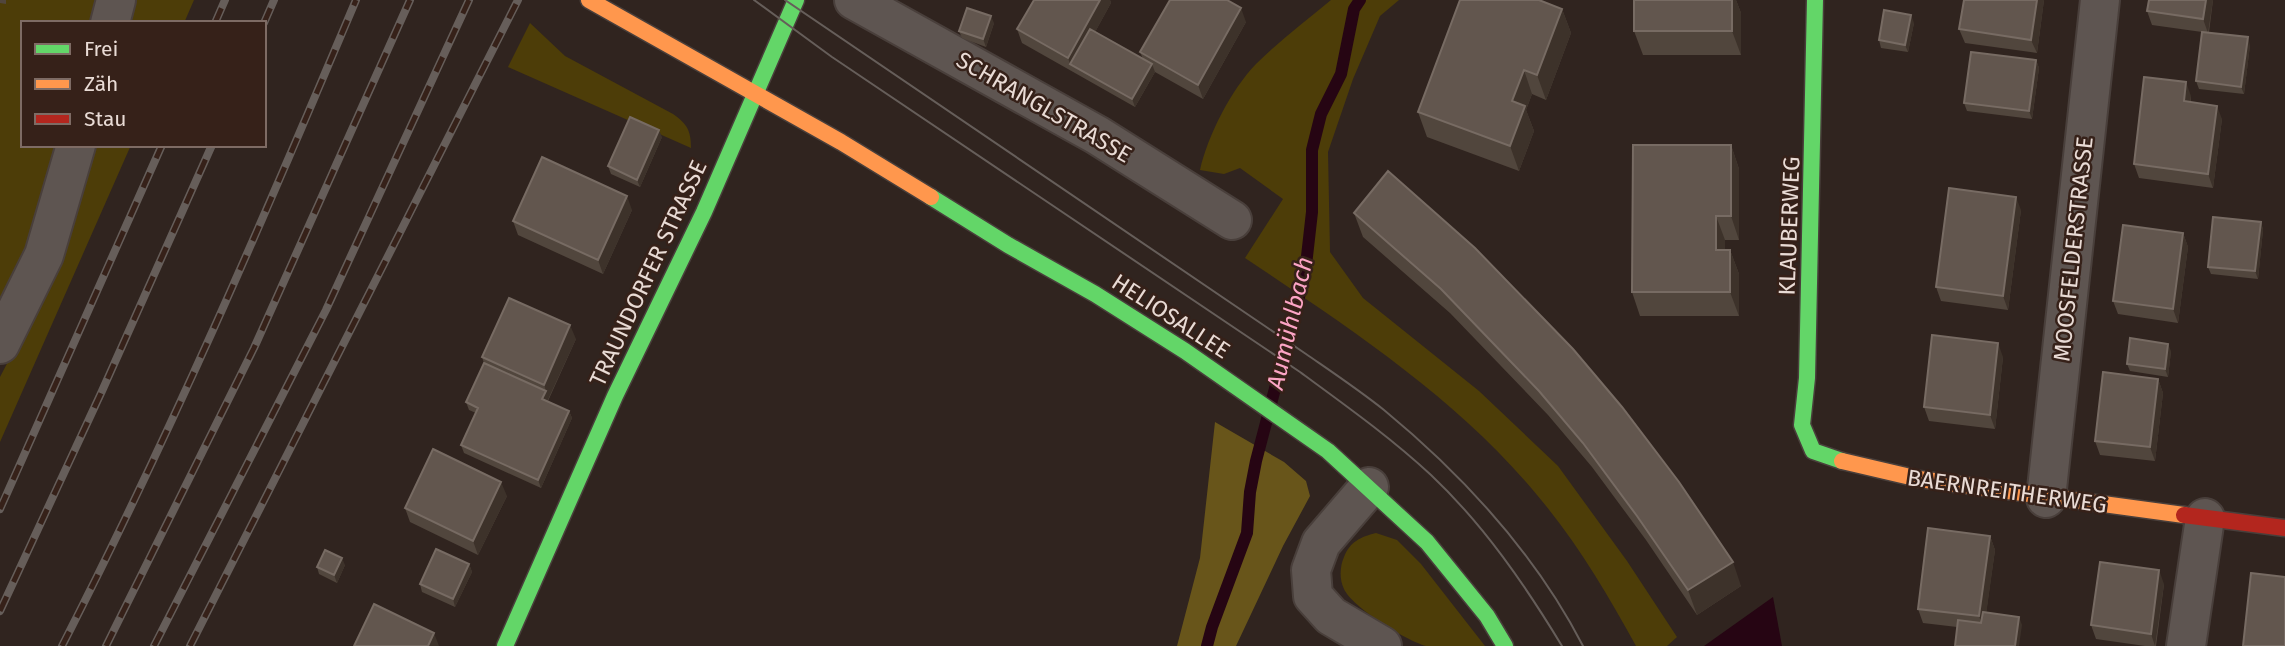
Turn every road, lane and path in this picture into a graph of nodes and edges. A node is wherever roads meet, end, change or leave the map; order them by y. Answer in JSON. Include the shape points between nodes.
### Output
{"nodes":[{"id":1,"x":116,"y":0,"type":"edge"},
{"id":2,"x":589,"y":0,"type":"edge"},
{"id":3,"x":796,"y":0,"type":"edge"},
{"id":4,"x":854,"y":0,"type":"edge"},
{"id":5,"x":1815,"y":0,"type":"edge"},
{"id":6,"x":2100,"y":0,"type":"edge"},
{"id":7,"x":111,"y":21,"type":"edge"},
{"id":8,"x":755,"y":95,"type":"junction"},
{"id":9,"x":75,"y":147,"type":"edge"},
{"id":10,"x":1233,"y":219,"type":"dead end"},
{"id":11,"x":0,"y":344,"type":"edge"},
{"id":12,"x":1813,"y":451,"type":"joint"},
{"id":13,"x":1369,"y":487,"type":"junction"},
{"id":14,"x":2046,"y":498,"type":"junction"},
{"id":15,"x":2205,"y":518,"type":"junction"},
{"id":16,"x":2285,"y":528,"type":"edge"},
{"id":17,"x":505,"y":646,"type":"edge"},
{"id":18,"x":1382,"y":646,"type":"edge"},
{"id":19,"x":1505,"y":646,"type":"edge"},
{"id":20,"x":2186,"y":646,"type":"edge"}],
"edges":[{"from":1,"to":7,"type":"street"},
{"from":2,"to":8,"type":"street"},
{"from":3,"to":8,"type":"street"},
{"from":4,"to":10,"type":"street","name":"SCHRANGLSTRASSE","via":[[1097,135]]},
{"from":5,"to":12,"type":"street","name":"KLAUBERWEG","via":[[1808,365],[1802,425]]},
{"from":6,"to":14,"type":"street","name":"MOOSFELDERSTRASSE"},
{"from":8,"to":13,"type":"street","name":"HELIOSALLEE","via":[[1095,294],[1290,423]]},
{"from":8,"to":17,"type":"street","name":"TRAUNDORFER STRASSE"},
{"from":9,"to":11,"type":"street","via":[[44,255]]},
{"from":12,"to":14,"type":"street","name":"BAERNREITHERWEG","via":[[1843,463],[1913,478]]},
{"from":13,"to":18,"type":"street","via":[[1321,543],[1311,569],[1313,596],[1331,616]]},
{"from":13,"to":19,"type":"street","name":"HELIOSALLEE","via":[[1427,542]]},
{"from":14,"to":15,"type":"street","name":"BAERNREITHERWEG"},
{"from":15,"to":16,"type":"street","name":"BAERNREITHERWEG"},
{"from":15,"to":20,"type":"street"}]}
